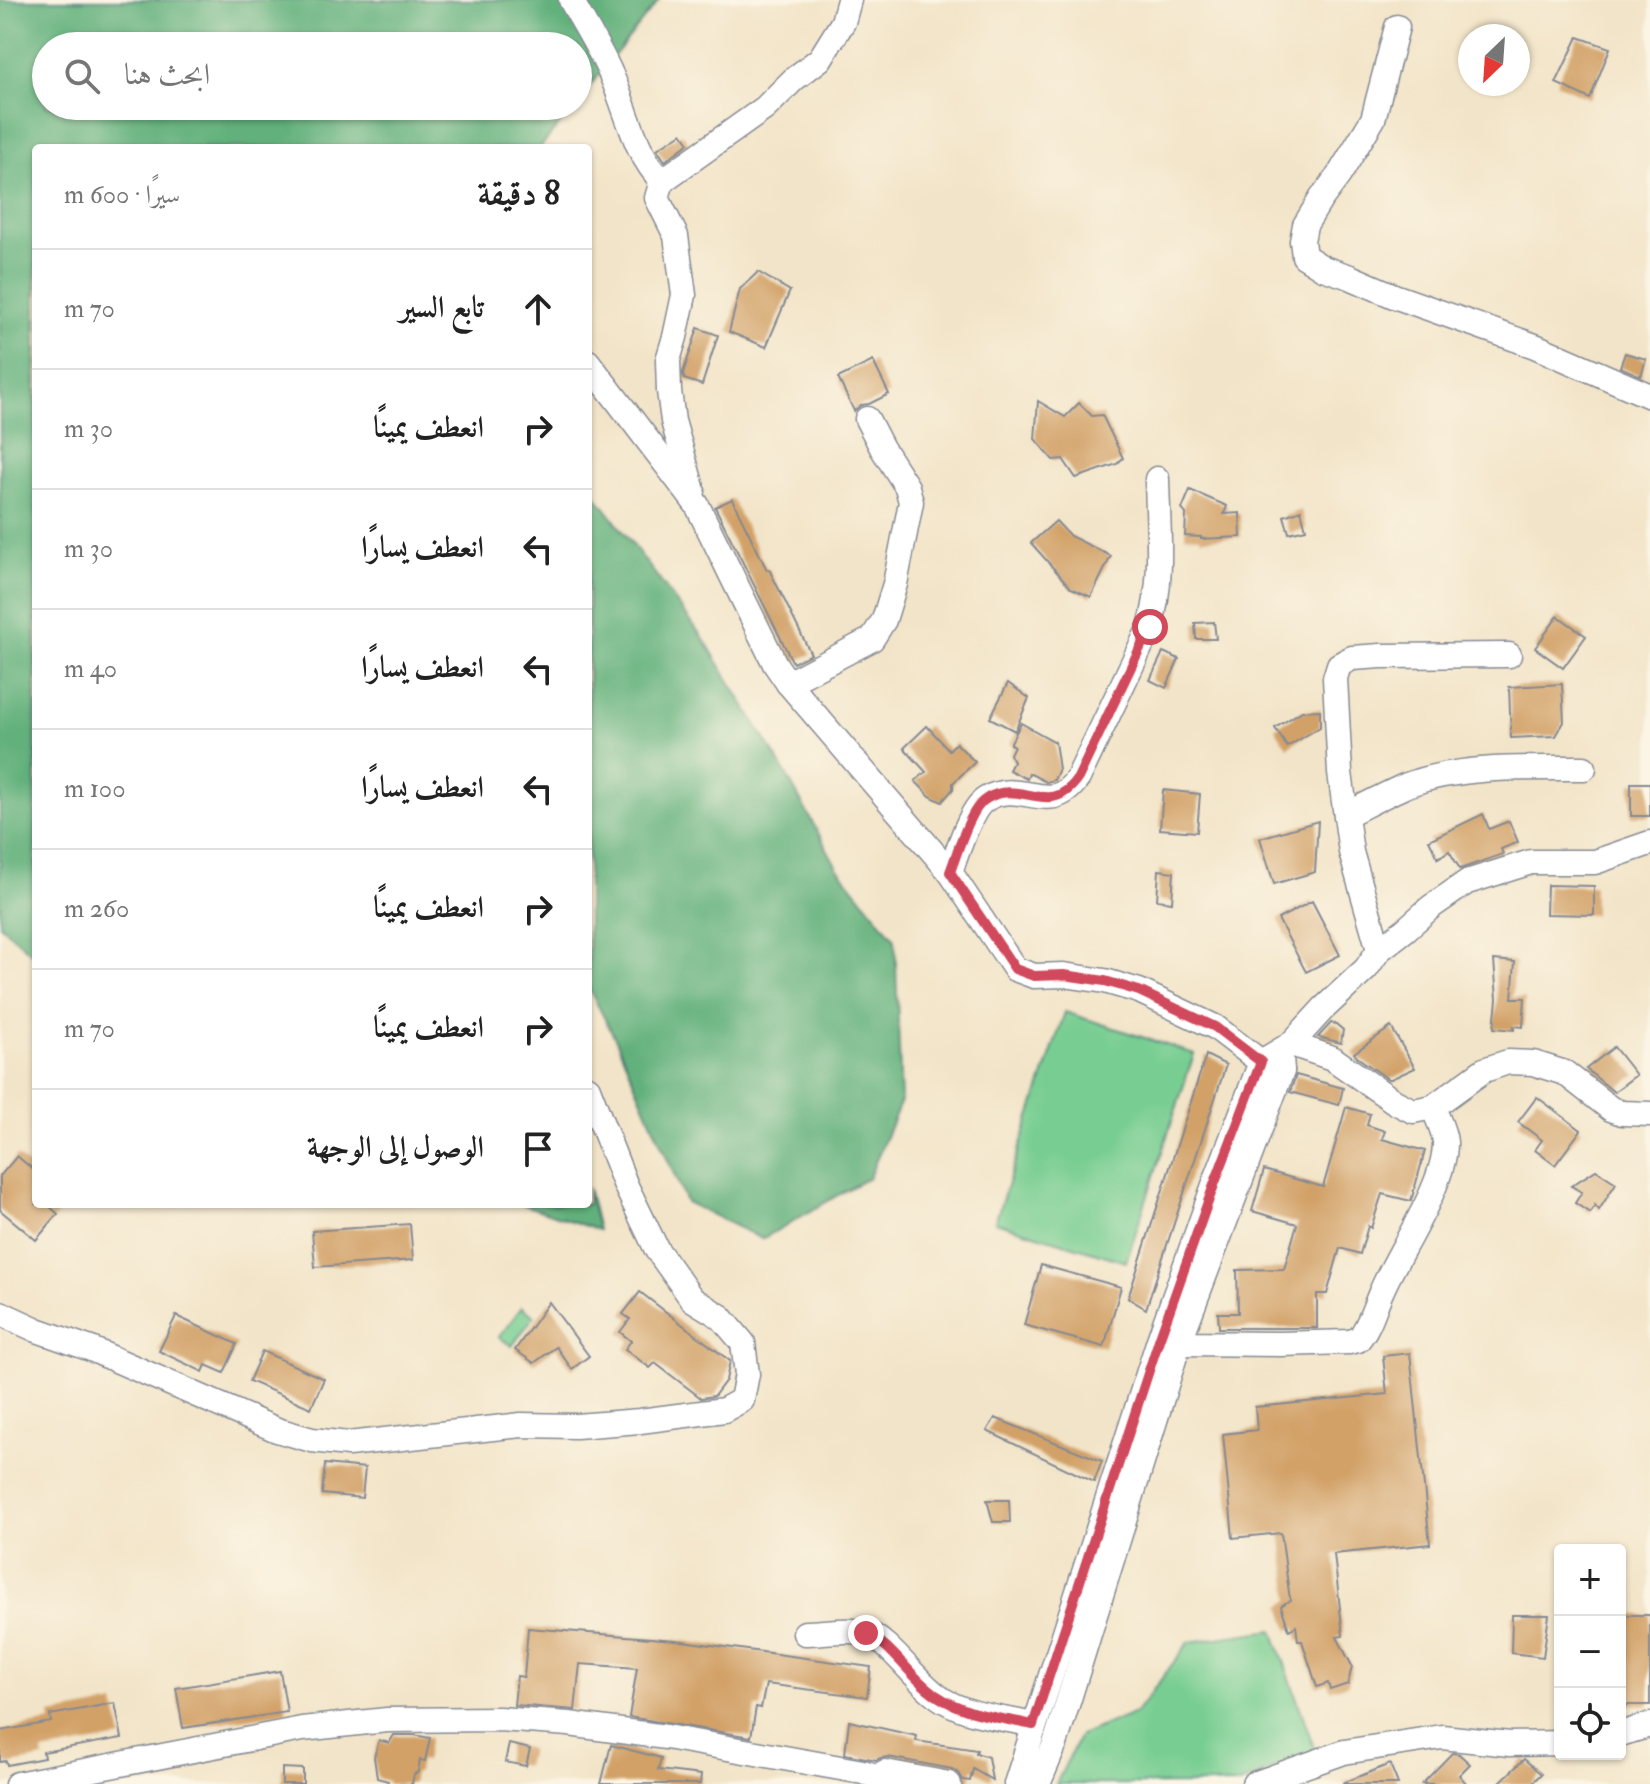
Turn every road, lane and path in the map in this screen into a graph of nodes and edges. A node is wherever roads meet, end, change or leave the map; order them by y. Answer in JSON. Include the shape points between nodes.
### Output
{"nodes":[{"id":1,"x":571,"y":0,"type":"edge"},
{"id":2,"x":849,"y":0,"type":"edge"},
{"id":3,"x":1397,"y":27,"type":"dead end"},
{"id":4,"x":589,"y":32,"type":"edge"},
{"id":5,"x":592,"y":38,"type":"edge"},
{"id":6,"x":662,"y":181,"type":"junction"},
{"id":7,"x":592,"y":367,"type":"edge"},
{"id":8,"x":1650,"y":396,"type":"edge"},
{"id":9,"x":867,"y":419,"type":"dead end"},
{"id":10,"x":1157,"y":479,"type":"dead end"},
{"id":11,"x":697,"y":505,"type":"junction"},
{"id":12,"x":1509,"y":655,"type":"dead end"},
{"id":13,"x":788,"y":683,"type":"junction"},
{"id":14,"x":1584,"y":768,"type":"dead end"},
{"id":15,"x":1346,"y":815,"type":"junction"},
{"id":16,"x":1650,"y":843,"type":"edge"},
{"id":17,"x":950,"y":872,"type":"junction"},
{"id":18,"x":1379,"y":950,"type":"junction"},
{"id":19,"x":1279,"y":1057,"type":"junction"},
{"id":20,"x":592,"y":1098,"type":"edge"},
{"id":21,"x":1433,"y":1107,"type":"junction"},
{"id":22,"x":1650,"y":1114,"type":"edge"},
{"id":23,"x":0,"y":1313,"type":"edge"},
{"id":24,"x":1169,"y":1342,"type":"junction"},
{"id":25,"x":805,"y":1633,"type":"dead end"},
{"id":26,"x":1033,"y":1725,"type":"junction"},
{"id":27,"x":1650,"y":1725,"type":"edge"},
{"id":28,"x":1626,"y":1732,"type":"edge"},
{"id":29,"x":1554,"y":1743,"type":"edge"},
{"id":30,"x":863,"y":1772,"type":"junction"},
{"id":31,"x":17,"y":1784,"type":"edge"},
{"id":32,"x":901,"y":1784,"type":"edge"},
{"id":33,"x":949,"y":1784,"type":"edge"},
{"id":34,"x":1016,"y":1784,"type":"edge"},
{"id":35,"x":1038,"y":1784,"type":"edge"},
{"id":36,"x":1254,"y":1784,"type":"edge"}],
"edges":[{"from":1,"to":4,"type":"street"},
{"from":2,"to":6,"type":"street","via":[[843,22],[820,59],[765,108]]},
{"from":3,"to":8,"type":"street","via":[[1373,119],[1305,225],[1304,256]]},
{"from":5,"to":6,"type":"street","via":[[613,76],[641,154]]},
{"from":6,"to":11,"type":"street","via":[[657,198],[676,236],[684,295],[668,360],[669,391]]},
{"from":7,"to":11,"type":"street"},
{"from":9,"to":13,"type":"street","via":[[911,502],[895,584],[872,639]]},
{"from":10,"to":17,"type":"street","via":[[1157,604],[1078,778],[1055,798],[1004,792],[984,799],[970,819]]},
{"from":11,"to":13,"type":"street"},
{"from":12,"to":15,"type":"street","via":[[1381,656],[1352,658],[1339,665],[1336,700]]},
{"from":13,"to":17,"type":"street"},
{"from":14,"to":15,"type":"street","via":[[1446,775],[1409,785]]},
{"from":15,"to":18,"type":"street"},
{"from":16,"to":18,"type":"street","via":[[1595,862],[1531,862],[1467,882]]},
{"from":17,"to":19,"type":"street","via":[[1015,969],[1139,991]]},
{"from":18,"to":19,"type":"street"},
{"from":19,"to":21,"type":"street","via":[[1332,1058],[1413,1111]]},
{"from":19,"to":24,"type":"street"},
{"from":20,"to":23,"type":"street","via":[[657,1250],[692,1299],[721,1317],[743,1343],[747,1374],[742,1400],[724,1410],[348,1444],[312,1440]]},
{"from":21,"to":22,"type":"street","via":[[1484,1070],[1520,1062],[1565,1073],[1611,1109]]},
{"from":21,"to":24,"type":"street","via":[[1445,1141],[1433,1191],[1358,1340]]},
{"from":24,"to":26,"type":"street"},
{"from":24,"to":35,"type":"street","via":[[1055,1744]]},
{"from":25,"to":26,"type":"street","via":[[866,1633],[944,1701]]},
{"from":26,"to":34,"type":"street"},
{"from":27,"to":28,"type":"street"},
{"from":29,"to":36,"type":"street","via":[[1442,1737],[1344,1752]]},
{"from":30,"to":31,"type":"street","via":[[569,1724],[439,1719],[302,1729]]},
{"from":30,"to":32,"type":"street"},
{"from":30,"to":33,"type":"street"}]}
